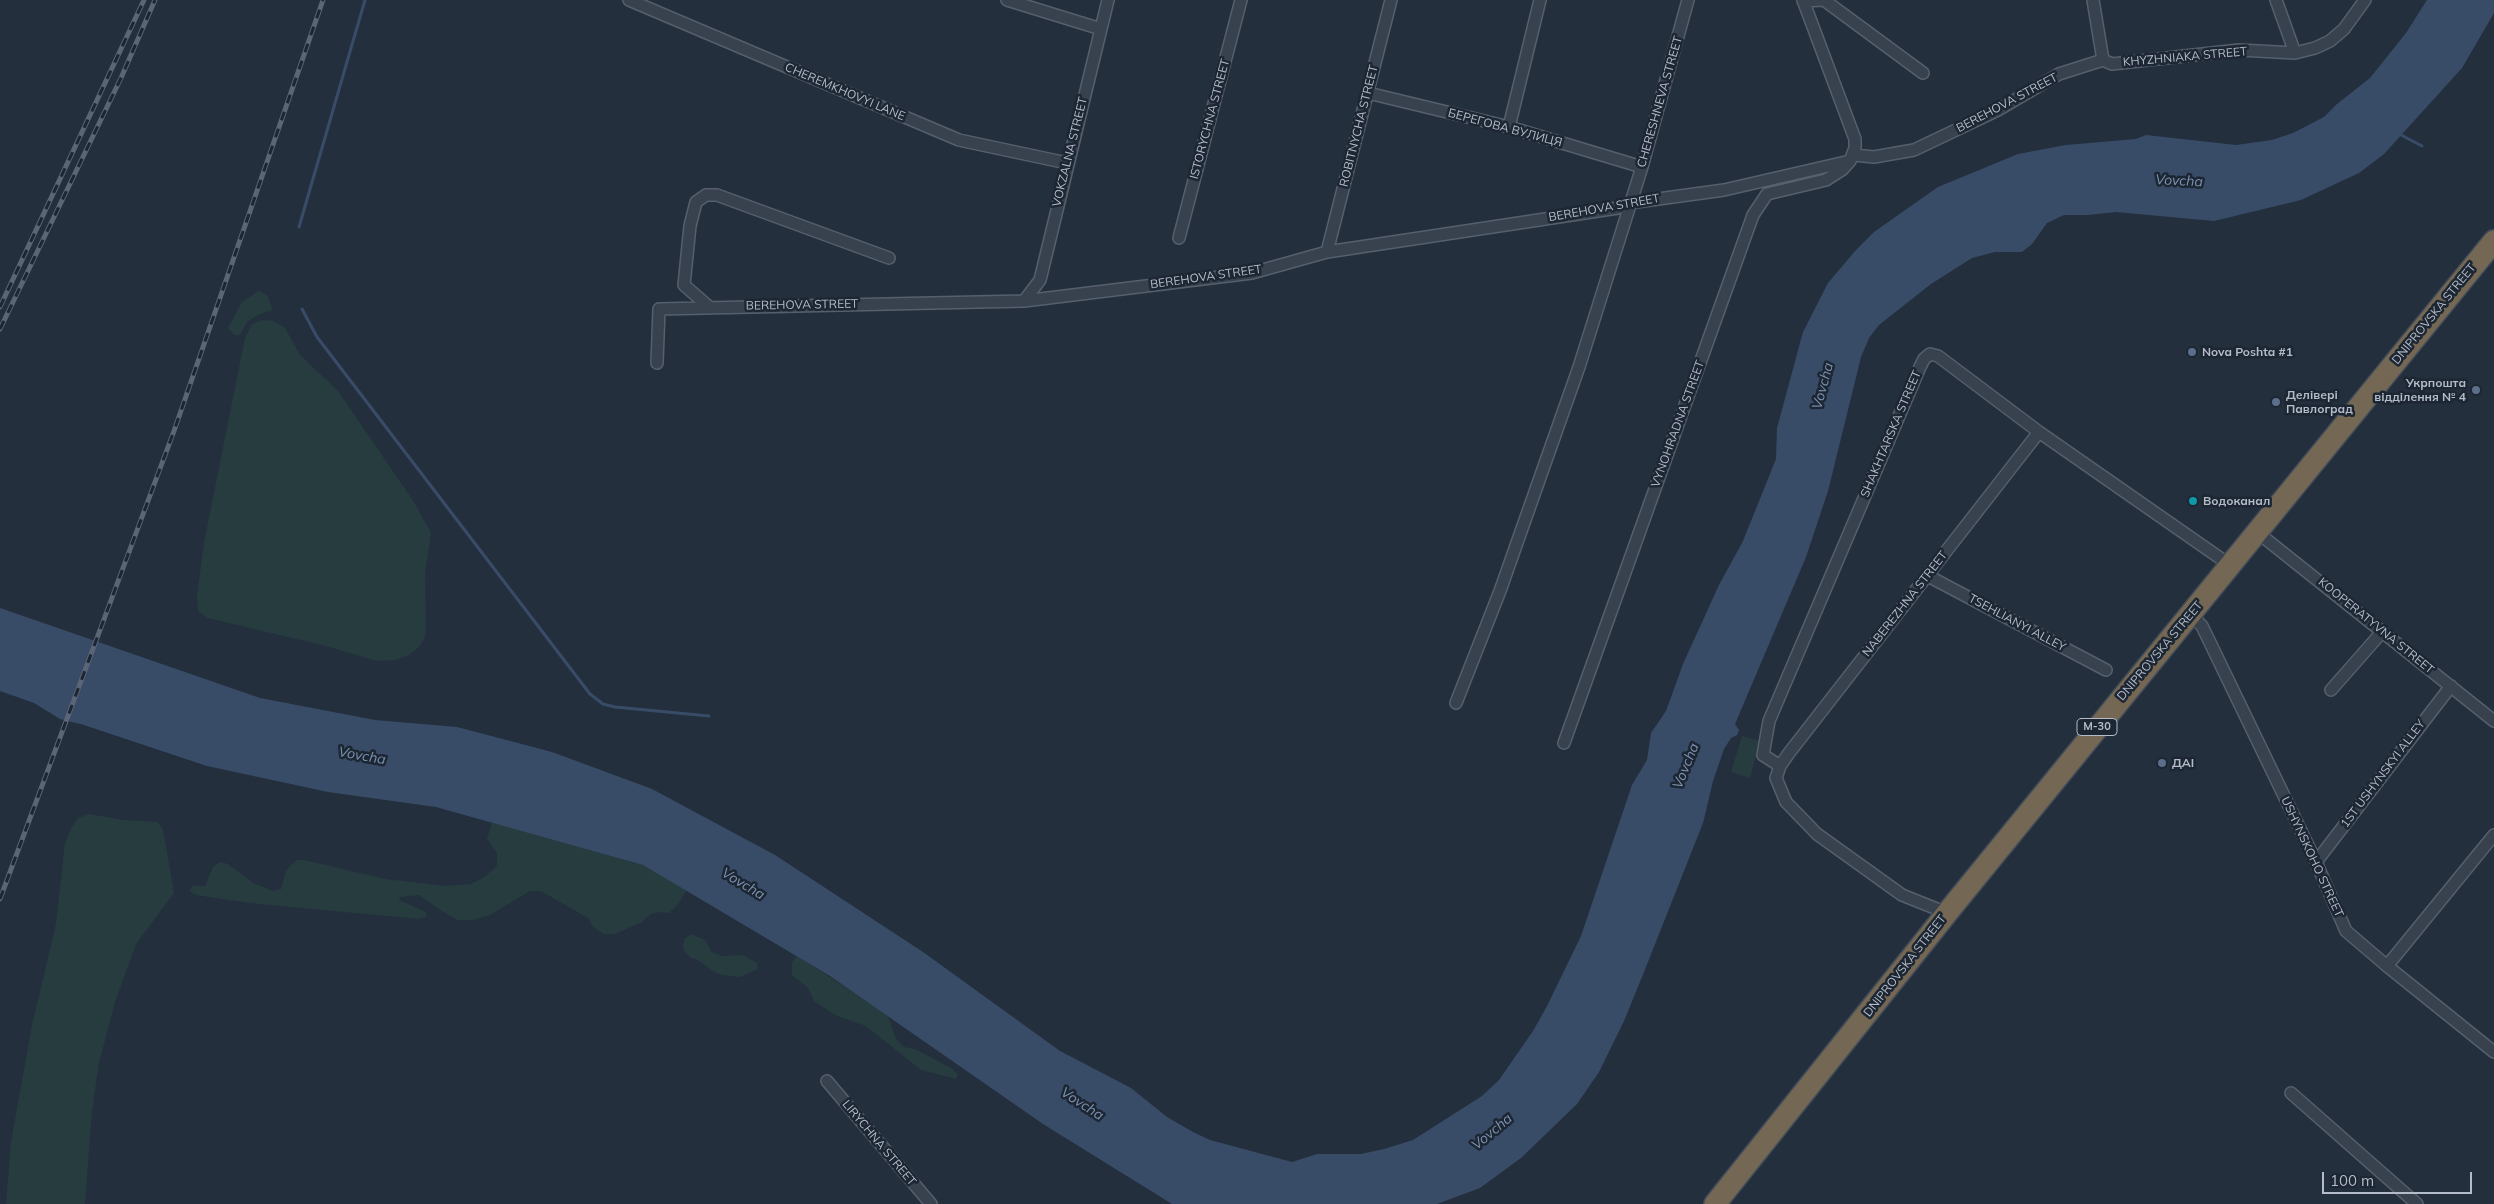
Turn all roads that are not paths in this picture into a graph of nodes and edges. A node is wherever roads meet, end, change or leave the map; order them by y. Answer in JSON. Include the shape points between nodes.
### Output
{"nodes":[{"id":1,"x":629,"y":0,"type":"edge"},
{"id":2,"x":1007,"y":0,"type":"edge"},
{"id":3,"x":1108,"y":0,"type":"edge"},
{"id":4,"x":1241,"y":0,"type":"edge"},
{"id":5,"x":1390,"y":0,"type":"edge"},
{"id":6,"x":1540,"y":0,"type":"edge"},
{"id":7,"x":1688,"y":0,"type":"edge"},
{"id":8,"x":1803,"y":0,"type":"edge"},
{"id":9,"x":2093,"y":0,"type":"edge"},
{"id":10,"x":2276,"y":0,"type":"edge"},
{"id":11,"x":2365,"y":0,"type":"edge"},
{"id":12,"x":1102,"y":29,"type":"junction"},
{"id":13,"x":2295,"y":53,"type":"junction"},
{"id":14,"x":2104,"y":60,"type":"junction"},
{"id":15,"x":1923,"y":72,"type":"dead end"},
{"id":16,"x":1368,"y":93,"type":"junction"},
{"id":17,"x":1509,"y":127,"type":"junction"},
{"id":18,"x":1851,"y":158,"type":"junction"},
{"id":19,"x":1067,"y":163,"type":"junction"},
{"id":20,"x":1642,"y":167,"type":"junction"},
{"id":21,"x":1629,"y":203,"type":"junction"},
{"id":22,"x":1178,"y":238,"type":"dead end"},
{"id":23,"x":1327,"y":252,"type":"junction"},
{"id":24,"x":2491,"y":252,"type":"edge"},
{"id":25,"x":889,"y":258,"type":"dead end"},
{"id":26,"x":1024,"y":301,"type":"junction"},
{"id":27,"x":708,"y":306,"type":"junction"},
{"id":28,"x":657,"y":362,"type":"dead end"},
{"id":29,"x":2039,"y":432,"type":"junction"},
{"id":30,"x":2257,"y":532,"type":"junction"},
{"id":31,"x":2230,"y":565,"type":"junction"},
{"id":32,"x":1928,"y":576,"type":"junction"},
{"id":33,"x":2190,"y":615,"type":"junction"},
{"id":34,"x":2382,"y":632,"type":"junction"},
{"id":35,"x":2106,"y":670,"type":"dead end"},
{"id":36,"x":2451,"y":686,"type":"junction"},
{"id":37,"x":2332,"y":690,"type":"dead end"},
{"id":38,"x":1456,"y":703,"type":"dead end"},
{"id":39,"x":2494,"y":721,"type":"edge"},
{"id":40,"x":1564,"y":743,"type":"dead end"},
{"id":41,"x":1780,"y":766,"type":"junction"},
{"id":42,"x":2494,"y":835,"type":"edge"},
{"id":43,"x":2316,"y":862,"type":"junction"},
{"id":44,"x":1947,"y":912,"type":"junction"},
{"id":45,"x":2386,"y":966,"type":"junction"},
{"id":46,"x":2492,"y":1046,"type":"edge"},
{"id":47,"x":827,"y":1081,"type":"dead end"},
{"id":48,"x":2291,"y":1093,"type":"dead end"},
{"id":49,"x":931,"y":1204,"type":"edge"},
{"id":50,"x":1715,"y":1204,"type":"edge"},
{"id":51,"x":2417,"y":1204,"type":"edge"}],
"edges":[{"from":1,"to":19,"type":"street","name":"CHEREMKHOVYI LANE","via":[[959,140]]},
{"from":2,"to":12,"type":"street"},
{"from":3,"to":12,"type":"street","name":"VOKZALNA STREET"},
{"from":4,"to":22,"type":"street","name":"ISTORYCHNA STREET"},
{"from":5,"to":16,"type":"street","name":"ROBITNYCHA STREET"},
{"from":6,"to":17,"type":"street"},
{"from":7,"to":20,"type":"street","name":"CHERESHNEVA STREET"},
{"from":8,"to":15,"type":"street","via":[[1824,0]]},
{"from":8,"to":18,"type":"street","via":[[1855,139]]},
{"from":9,"to":14,"type":"street"},
{"from":10,"to":13,"type":"street"},
{"from":11,"to":13,"type":"street","name":"KHYZHNIAKA STREET","via":[[2344,29],[2330,41]]},
{"from":12,"to":19,"type":"street","name":"VOKZALNA STREET"},
{"from":13,"to":14,"type":"street","name":"KHYZHNIAKA STREET","via":[[2239,50],[2112,64]]},
{"from":14,"to":18,"type":"street","name":"BEREHOVA STREET","via":[[2059,74],[1998,110],[1914,150]]},
{"from":16,"to":17,"type":"street","name":"БЕРЕГОВА ВУЛИЦЯ"},
{"from":16,"to":23,"type":"street","name":"ROBITNYCHA STREET"},
{"from":17,"to":20,"type":"street","name":"БЕРЕГОВА ВУЛИЦЯ"},
{"from":18,"to":21,"type":"street","name":"BEREHOVA STREET","via":[[1724,190]]},
{"from":18,"to":40,"type":"street","name":"VYNOHRADNA STREET","via":[[1843,169],[1826,180],[1767,194],[1753,215]]},
{"from":19,"to":26,"type":"street","name":"VOKZALNA STREET","via":[[1040,280]]},
{"from":20,"to":21,"type":"street","name":"CHERESHNEVA STREET"},
{"from":21,"to":23,"type":"street","name":"BEREHOVA STREET","via":[[1618,208]]},
{"from":21,"to":38,"type":"street","via":[[1579,366],[1500,591]]},
{"from":23,"to":26,"type":"street","name":"BEREHOVA STREET","via":[[1252,273]]},
{"from":24,"to":30,"type":"highway","name":"DNIPROVSKA STREET","number":"М-30"},
{"from":25,"to":27,"type":"street","via":[[717,195],[706,195],[696,202],[690,226],[684,286]]},
{"from":26,"to":27,"type":"street","name":"BEREHOVA STREET"},
{"from":27,"to":28,"type":"street","name":"BEREHOVA STREET","via":[[659,309]]},
{"from":29,"to":31,"type":"street","name":"SHAKHTARSKA STREET"},
{"from":29,"to":32,"type":"street","name":"NABEREZHNA STREET"},
{"from":29,"to":41,"type":"street","name":"SHAKHTARSKA STREET","via":[[1938,356],[1930,354],[1924,359],[1768,721],[1763,755]]},
{"from":30,"to":31,"type":"highway","name":"DNIPROVSKA STREET","number":"М-30"},
{"from":30,"to":34,"type":"street","name":"KOOPERATYVNA STREET"},
{"from":31,"to":33,"type":"highway","name":"DNIPROVSKA STREET","number":"М-30"},
{"from":32,"to":35,"type":"street","name":"TSEHLIANYI ALLEY"},
{"from":32,"to":41,"type":"street","name":"NABEREZHNA STREET"},
{"from":33,"to":43,"type":"street","name":"USHYNSKOHO STREET","via":[[2202,626]]},
{"from":33,"to":44,"type":"highway","name":"DNIPROVSKA STREET","number":"М-30"},
{"from":34,"to":36,"type":"street","name":"KOOPERATYVNA STREET"},
{"from":34,"to":37,"type":"street"},
{"from":36,"to":39,"type":"street","name":"KOOPERATYVNA STREET"},
{"from":36,"to":43,"type":"street","name":"1ST USHYNSKYI ALLEY"},
{"from":41,"to":44,"type":"street","name":"NABEREZHNA STREET","via":[[1776,778],[1786,802],[1817,834],[1902,895]]},
{"from":42,"to":45,"type":"street"},
{"from":43,"to":45,"type":"street","name":"USHYNSKOHO STREET","via":[[2346,931]]},
{"from":44,"to":50,"type":"highway","name":"DNIPROVSKA STREET","number":"М-30"},
{"from":45,"to":46,"type":"street","name":"USHYNSKOHO STREET"},
{"from":47,"to":49,"type":"street","name":"LIRYCHNA STREET"},
{"from":48,"to":51,"type":"street"}]}
